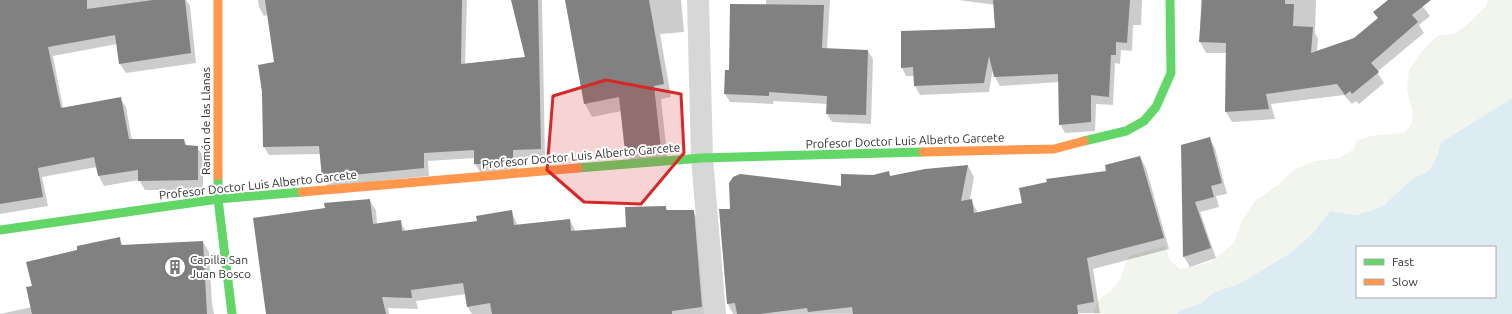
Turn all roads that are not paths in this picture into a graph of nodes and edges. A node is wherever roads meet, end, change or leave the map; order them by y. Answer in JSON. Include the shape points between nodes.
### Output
{"nodes":[{"id":1,"x":218,"y":0,"type":"edge"},
{"id":2,"x":698,"y":0,"type":"edge"},
{"id":3,"x":1170,"y":0,"type":"edge"},
{"id":4,"x":702,"y":158,"type":"junction"},
{"id":5,"x":218,"y":199,"type":"junction"},
{"id":6,"x":0,"y":230,"type":"edge"},
{"id":7,"x":232,"y":314,"type":"edge"},
{"id":8,"x":714,"y":314,"type":"edge"}],
"edges":[{"from":1,"to":5,"type":"street","name":"Ramón de las Llanas"},
{"from":2,"to":4,"type":"street"},
{"from":3,"to":4,"type":"street","name":"Profesor Doctor Luis Alberto Garcete","via":[[1171,74],[1156,107],[1144,121],[1126,131],[1054,149]]},
{"from":4,"to":5,"type":"street","name":"Profesor Doctor Luis Alberto Garcete"},
{"from":4,"to":8,"type":"street"},
{"from":5,"to":6,"type":"street","name":"Profesor Doctor Luis Alberto Garcete"},
{"from":5,"to":7,"type":"street","name":"Ramón de las Llanas"}]}
